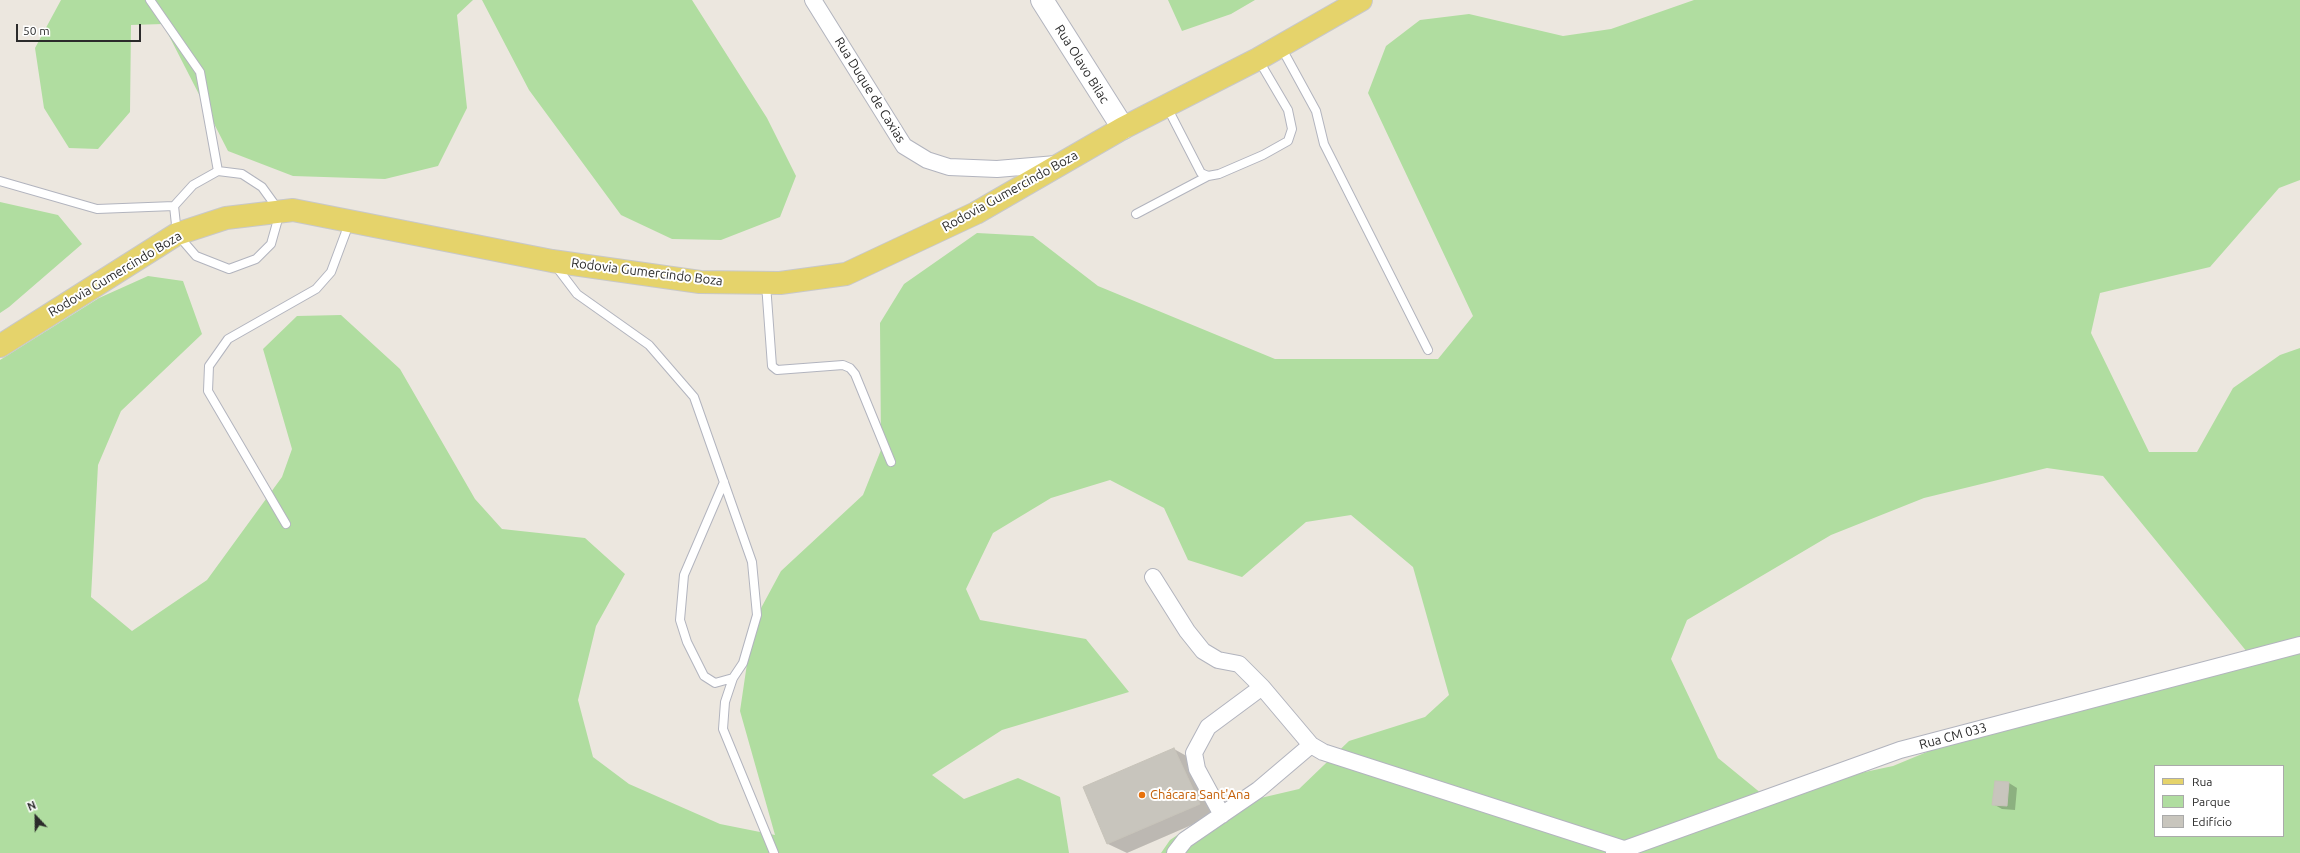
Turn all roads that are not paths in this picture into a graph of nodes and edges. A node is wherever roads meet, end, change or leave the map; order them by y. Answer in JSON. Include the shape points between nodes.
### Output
{"nodes":[{"id":1,"x":150,"y":0,"type":"edge"},
{"id":2,"x":813,"y":0,"type":"edge"},
{"id":3,"x":1042,"y":0,"type":"edge"},
{"id":4,"x":1361,"y":0,"type":"edge"},
{"id":5,"x":1280,"y":44,"type":"junction"},
{"id":6,"x":1258,"y":59,"type":"junction"},
{"id":7,"x":1166,"y":105,"type":"junction"},
{"id":8,"x":1123,"y":128,"type":"junction"},
{"id":9,"x":1060,"y":164,"type":"junction"},
{"id":10,"x":218,"y":171,"type":"junction"},
{"id":11,"x":1208,"y":176,"type":"junction"},
{"id":12,"x":0,"y":181,"type":"edge"},
{"id":13,"x":174,"y":206,"type":"junction"},
{"id":14,"x":280,"y":212,"type":"junction"},
{"id":15,"x":1136,"y":214,"type":"dead end"},
{"id":16,"x":350,"y":221,"type":"junction"},
{"id":17,"x":177,"y":234,"type":"junction"},
{"id":18,"x":552,"y":261,"type":"junction"},
{"id":19,"x":766,"y":283,"type":"junction"},
{"id":20,"x":0,"y":346,"type":"edge"},
{"id":21,"x":1428,"y":350,"type":"dead end"},
{"id":22,"x":891,"y":462,"type":"dead end"},
{"id":23,"x":724,"y":482,"type":"junction"},
{"id":24,"x":286,"y":524,"type":"dead end"},
{"id":25,"x":1153,"y":577,"type":"dead end"},
{"id":26,"x":2300,"y":645,"type":"edge"},
{"id":27,"x":733,"y":678,"type":"junction"},
{"id":28,"x":1262,"y":687,"type":"junction"},
{"id":29,"x":1311,"y":745,"type":"junction"},
{"id":30,"x":1222,"y":815,"type":"junction"},
{"id":31,"x":1619,"y":851,"type":"edge"},
{"id":32,"x":774,"y":853,"type":"edge"},
{"id":33,"x":1175,"y":853,"type":"edge"}],
"edges":[{"from":1,"to":10,"type":"lane","via":[[200,72]]},
{"from":2,"to":9,"type":"street","name":"Rua Duque de Caxias","via":[[904,146],[927,160],[950,167],[997,169]]},
{"from":3,"to":8,"type":"street","name":"Rua Olavo Bilac"},
{"from":4,"to":5,"type":"main road","name":"Rodovia Gumercindo Boza"},
{"from":5,"to":6,"type":"main road","name":"Rodovia Gumercindo Boza"},
{"from":5,"to":21,"type":"lane","via":[[1316,111],[1324,144]]},
{"from":6,"to":7,"type":"main road","name":"Rodovia Gumercindo Boza"},
{"from":6,"to":11,"type":"lane","via":[[1288,110],[1292,129],[1288,141],[1220,174]]},
{"from":7,"to":8,"type":"main road","name":"Rodovia Gumercindo Boza"},
{"from":7,"to":11,"type":"lane","via":[[1201,173]]},
{"from":8,"to":9,"type":"main road","name":"Rodovia Gumercindo Boza"},
{"from":9,"to":19,"type":"main road","name":"Rodovia Gumercindo Boza","via":[[976,213],[846,274]]},
{"from":10,"to":13,"type":"lane","via":[[193,185]]},
{"from":10,"to":14,"type":"lane","via":[[242,174],[262,187]]},
{"from":11,"to":15,"type":"lane"},
{"from":12,"to":13,"type":"lane","via":[[97,209]]},
{"from":13,"to":17,"type":"lane"},
{"from":14,"to":16,"type":"main road","name":"Rodovia Gumercindo Boza","via":[[293,210]]},
{"from":14,"to":17,"type":"main road","name":"Rodovia Gumercindo Boza","via":[[226,218]]},
{"from":14,"to":17,"type":"lane","via":[[271,244],[256,258],[229,269],[196,256]]},
{"from":16,"to":18,"type":"main road","name":"Rodovia Gumercindo Boza"},
{"from":16,"to":24,"type":"lane","via":[[331,272],[316,290],[228,340],[209,366],[208,391]]},
{"from":17,"to":20,"type":"main road","name":"Rodovia Gumercindo Boza"},
{"from":18,"to":19,"type":"main road","name":"Rodovia Gumercindo Boza","via":[[700,282]]},
{"from":18,"to":23,"type":"lane","via":[[577,294],[649,345],[694,397]]},
{"from":19,"to":22,"type":"lane","via":[[772,366],[777,370],[843,365],[850,368],[855,374]]},
{"from":23,"to":27,"type":"lane","via":[[752,562],[757,614],[743,663]]},
{"from":23,"to":27,"type":"lane","via":[[684,575],[680,620],[687,642],[704,676],[715,683]]},
{"from":25,"to":28,"type":"street","via":[[1187,631],[1203,651],[1218,660],[1239,664]]},
{"from":26,"to":31,"type":"street","name":"Rua CM 033","via":[[1900,750]]},
{"from":27,"to":32,"type":"lane","via":[[725,702],[723,729]]},
{"from":28,"to":29,"type":"street"},
{"from":28,"to":30,"type":"street","via":[[1208,727],[1194,753],[1197,770]]},
{"from":29,"to":30,"type":"street","via":[[1258,790]]},
{"from":29,"to":31,"type":"street","via":[[1323,752]]},
{"from":30,"to":33,"type":"street","via":[[1185,840]]}]}
